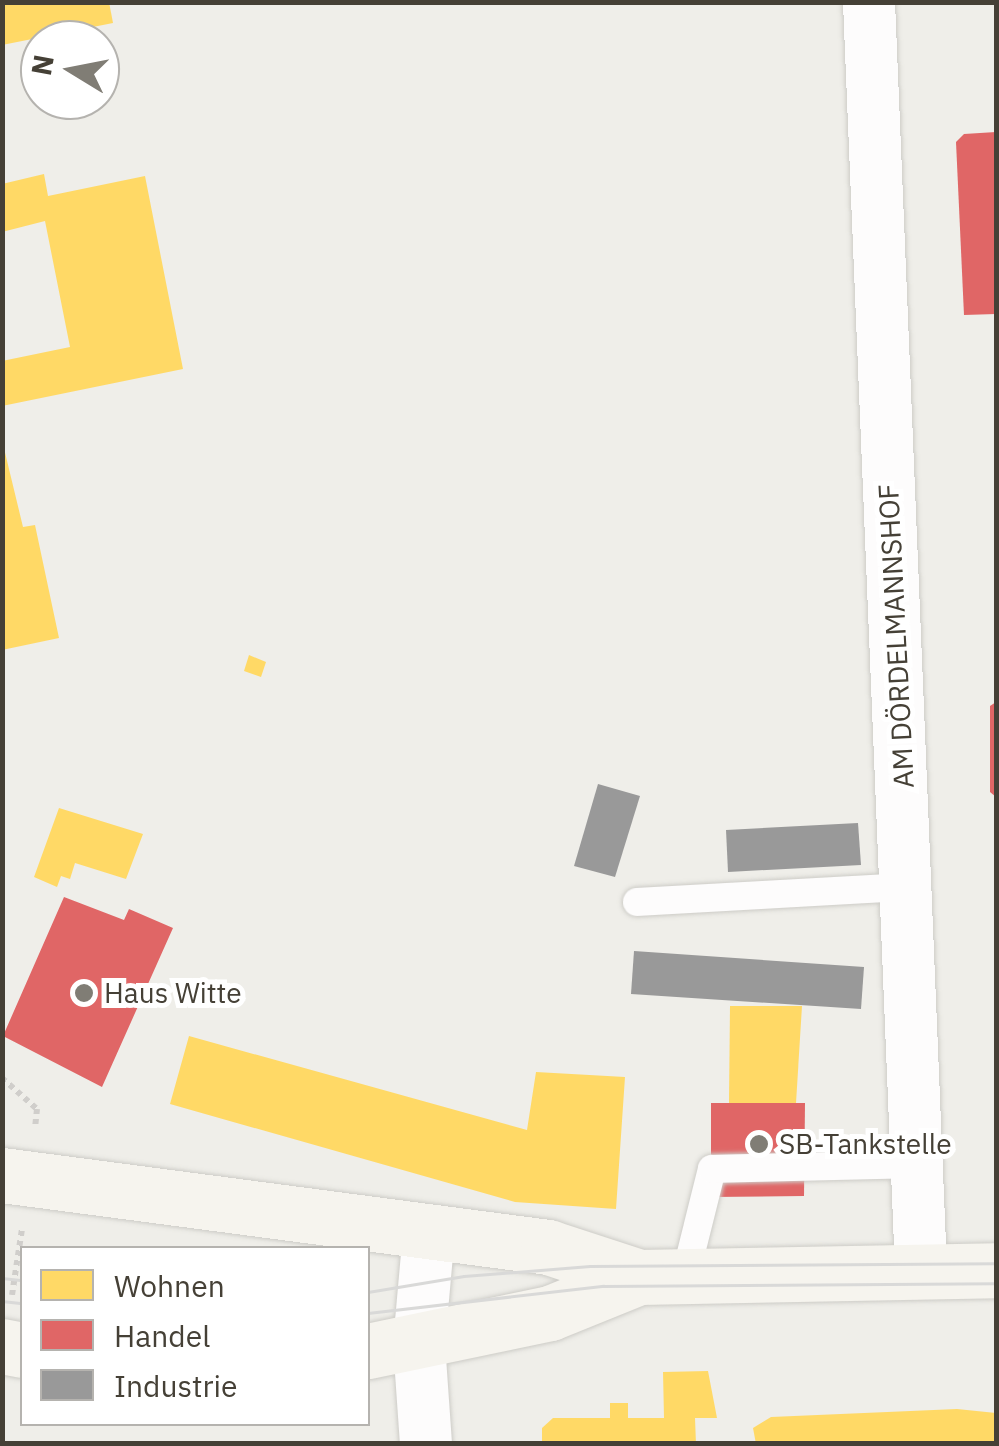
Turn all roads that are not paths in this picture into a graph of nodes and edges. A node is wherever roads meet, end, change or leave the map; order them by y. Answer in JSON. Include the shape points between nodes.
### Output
{"nodes":[{"id":1,"x":868,"y":2,"type":"edge"},
{"id":2,"x":907,"y":887,"type":"junction"},
{"id":3,"x":637,"y":902,"type":"dead end"},
{"id":4,"x":916,"y":1164,"type":"junction"},
{"id":5,"x":2,"y":1176,"type":"edge"},
{"id":6,"x":429,"y":1233,"type":"junction"},
{"id":7,"x":921,"y":1270,"type":"junction"},
{"id":8,"x":996,"y":1270,"type":"edge"},
{"id":9,"x":662,"y":1277,"type":"junction"},
{"id":10,"x":393,"y":1348,"type":"edge"},
{"id":11,"x":426,"y":1444,"type":"edge"}],
"edges":[{"from":1,"to":2,"type":"street","name":"AM DÖRDELMANNSHOF"},
{"from":2,"to":3,"type":"lane"},
{"from":2,"to":4,"type":"street","name":"AM DÖRDELMANNSHOF"},
{"from":4,"to":7,"type":"street","name":"AM DÖRDELMANNSHOF"},
{"from":4,"to":9,"type":"lane","via":[[712,1168]]},
{"from":5,"to":6,"type":"main road"},
{"from":6,"to":9,"type":"main road","via":[[548,1246]]},
{"from":6,"to":10,"type":"street"},
{"from":7,"to":8,"type":"main road"},
{"from":7,"to":9,"type":"main road"},
{"from":9,"to":10,"type":"main road","via":[[550,1312]]},
{"from":10,"to":11,"type":"street"}]}
